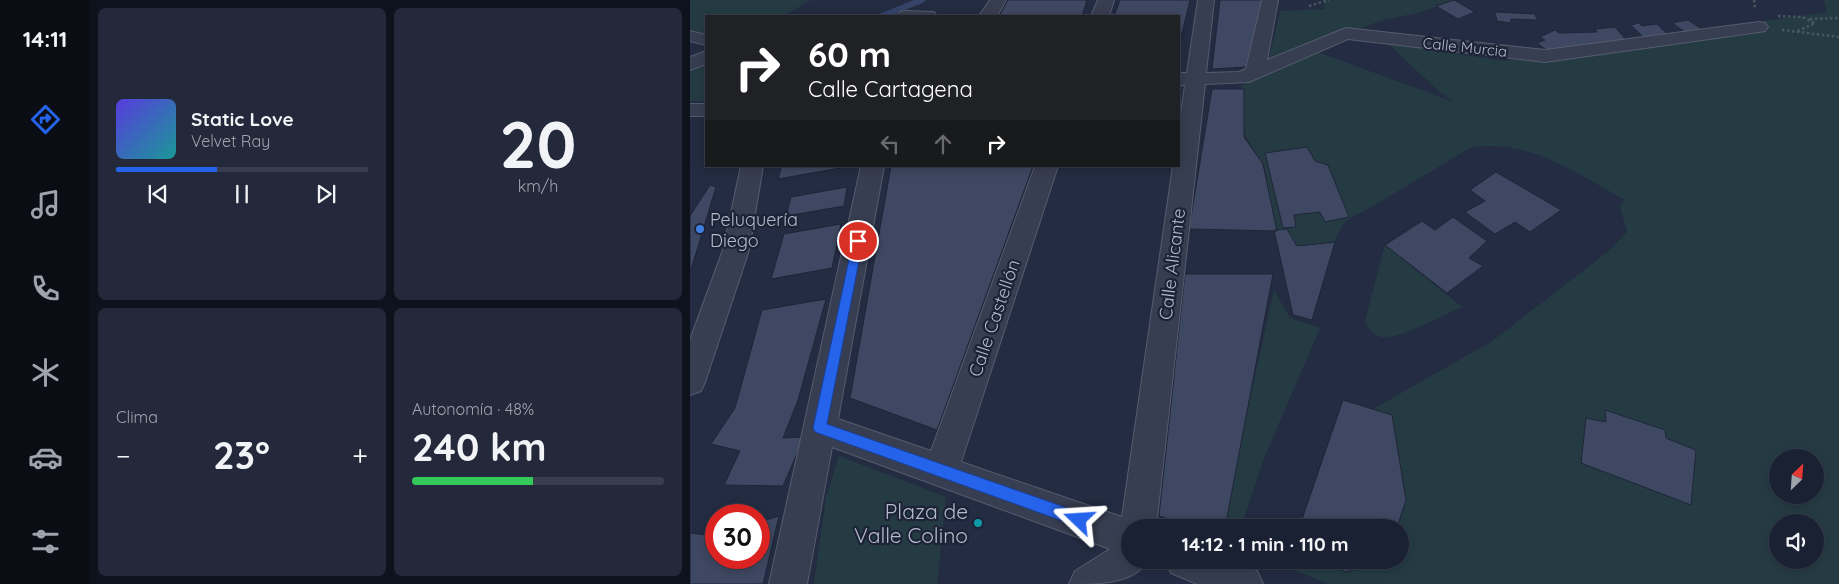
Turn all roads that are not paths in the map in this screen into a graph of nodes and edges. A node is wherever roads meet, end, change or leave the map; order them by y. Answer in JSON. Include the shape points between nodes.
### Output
{"nodes":[{"id":1,"x":998,"y":0,"type":"edge"},
{"id":2,"x":1106,"y":0,"type":"edge"},
{"id":3,"x":1206,"y":0,"type":"edge"},
{"id":4,"x":1270,"y":0,"type":"edge"},
{"id":5,"x":989,"y":15,"type":"edge"},
{"id":6,"x":1100,"y":15,"type":"edge"},
{"id":7,"x":1762,"y":18,"type":"road end"},
{"id":8,"x":690,"y":36,"type":"edge"},
{"id":9,"x":705,"y":40,"type":"edge"},
{"id":10,"x":705,"y":56,"type":"edge"},
{"id":11,"x":690,"y":64,"type":"edge"},
{"id":12,"x":1254,"y":72,"type":"junction"},
{"id":13,"x":1187,"y":79,"type":"edge"},
{"id":14,"x":690,"y":110,"type":"edge"},
{"id":15,"x":705,"y":110,"type":"edge"},
{"id":16,"x":1180,"y":143,"type":"edge"},
{"id":17,"x":752,"y":167,"type":"edge"},
{"id":18,"x":873,"y":167,"type":"edge"},
{"id":19,"x":1047,"y":167,"type":"edge"},
{"id":20,"x":1177,"y":167,"type":"edge"},
{"id":21,"x":690,"y":382,"type":"edge"},
{"id":22,"x":820,"y":428,"type":"junction"},
{"id":23,"x":942,"y":470,"type":"junction"},
{"id":24,"x":1139,"y":519,"type":"edge"},
{"id":25,"x":1121,"y":535,"type":"edge"},
{"id":26,"x":1121,"y":564,"type":"edge"},
{"id":27,"x":1206,"y":569,"type":"edge"},
{"id":28,"x":788,"y":584,"type":"edge"},
{"id":29,"x":1088,"y":584,"type":"edge"},
{"id":30,"x":1244,"y":584,"type":"edge"}],
"edges":[{"from":1,"to":5,"type":"street"},
{"from":2,"to":6,"type":"street"},
{"from":3,"to":13,"type":"street","name":"Calle Alicante"},
{"from":4,"to":12,"type":"street"},
{"from":7,"to":12,"type":"street","name":"Calle Murcia","via":[[1545,56],[1346,33]]},
{"from":8,"to":9,"type":"street"},
{"from":10,"to":11,"type":"street"},
{"from":12,"to":13,"type":"street","name":"Calle Murcia","via":[[1242,78]]},
{"from":13,"to":16,"type":"street","name":"Calle Alicante"},
{"from":14,"to":15,"type":"street"},
{"from":17,"to":21,"type":"street","via":[[736,250]]},
{"from":18,"to":22,"type":"street"},
{"from":19,"to":23,"type":"street","name":"Calle Castellón"},
{"from":20,"to":24,"type":"street","name":"Calle Alicante"},
{"from":22,"to":23,"type":"street"},
{"from":22,"to":28,"type":"street"},
{"from":23,"to":25,"type":"street"},
{"from":26,"to":29,"type":"street"},
{"from":27,"to":30,"type":"street"}]}
